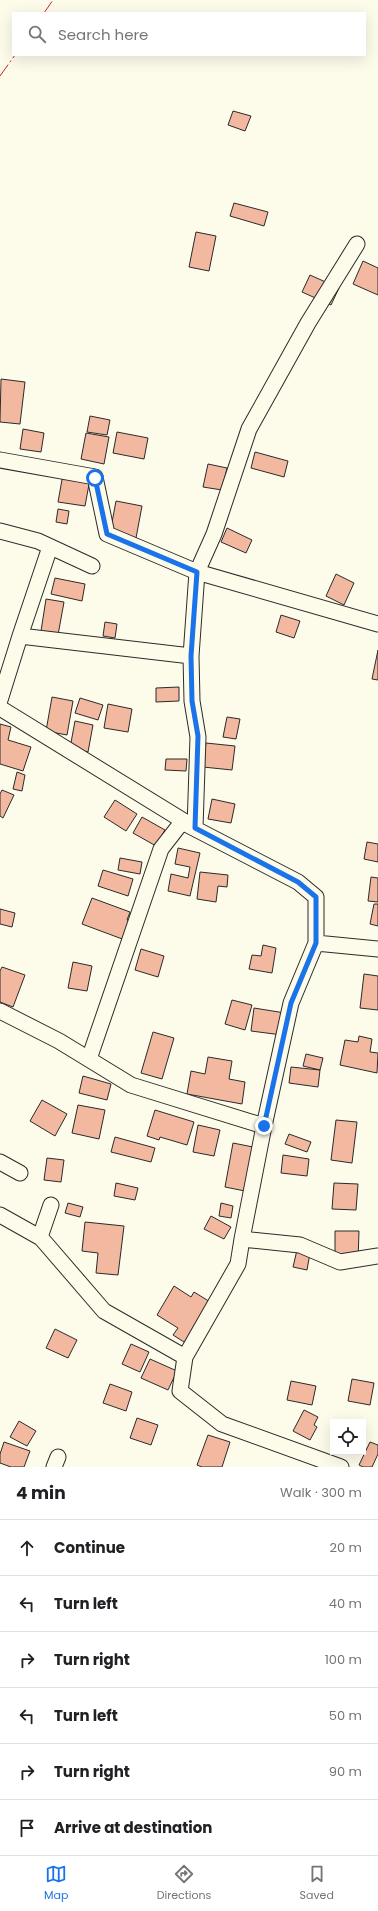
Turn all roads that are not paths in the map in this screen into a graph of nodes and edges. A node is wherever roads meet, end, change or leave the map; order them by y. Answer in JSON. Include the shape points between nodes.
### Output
{"nodes":[{"id":1,"x":357,"y":244,"type":"dead end"},
{"id":2,"x":0,"y":460,"type":"edge"},
{"id":3,"x":0,"y":531,"type":"edge"},
{"id":4,"x":50,"y":547,"type":"junction"},
{"id":5,"x":92,"y":566,"type":"dead end"},
{"id":6,"x":197,"y":572,"type":"junction"},
{"id":7,"x":378,"y":624,"type":"edge"},
{"id":8,"x":20,"y":636,"type":"junction"},
{"id":9,"x":191,"y":656,"type":"junction"},
{"id":10,"x":0,"y":700,"type":"edge"},
{"id":11,"x":0,"y":708,"type":"edge"},
{"id":12,"x":195,"y":828,"type":"junction"},
{"id":13,"x":316,"y":943,"type":"junction"},
{"id":14,"x":378,"y":949,"type":"edge"},
{"id":15,"x":0,"y":1011,"type":"edge"},
{"id":16,"x":89,"y":1059,"type":"junction"},
{"id":17,"x":264,"y":1126,"type":"junction"},
{"id":18,"x":0,"y":1162,"type":"edge"},
{"id":19,"x":20,"y":1173,"type":"dead end"},
{"id":20,"x":51,"y":1205,"type":"dead end"},
{"id":21,"x":0,"y":1215,"type":"edge"},
{"id":22,"x":40,"y":1237,"type":"junction"},
{"id":23,"x":242,"y":1238,"type":"junction"},
{"id":24,"x":378,"y":1256,"type":"edge"},
{"id":25,"x":185,"y":1356,"type":"junction"},
{"id":26,"x":341,"y":1467,"type":"edge"}],
"edges":[{"from":1,"to":6,"type":"street","via":[[308,323],[249,428],[214,534]]},
{"from":2,"to":6,"type":"street","via":[[95,478],[107,534]]},
{"from":3,"to":4,"type":"street","via":[[38,541]]},
{"from":4,"to":5,"type":"street"},
{"from":4,"to":8,"type":"street"},
{"from":6,"to":7,"type":"street"},
{"from":6,"to":9,"type":"street"},
{"from":8,"to":9,"type":"street"},
{"from":8,"to":10,"type":"street"},
{"from":9,"to":12,"type":"street","via":[[192,701],[198,736]]},
{"from":11,"to":12,"type":"street"},
{"from":12,"to":13,"type":"street","via":[[298,882],[316,897]]},
{"from":12,"to":16,"type":"street","via":[[182,822],[161,849]]},
{"from":13,"to":14,"type":"street"},
{"from":13,"to":17,"type":"street","via":[[291,1003]]},
{"from":15,"to":16,"type":"street"},
{"from":16,"to":17,"type":"street","via":[[131,1085]]},
{"from":17,"to":23,"type":"street"},
{"from":18,"to":19,"type":"street"},
{"from":20,"to":22,"type":"street"},
{"from":21,"to":22,"type":"street"},
{"from":22,"to":25,"type":"street","via":[[104,1311]]},
{"from":23,"to":24,"type":"street","via":[[300,1245],[340,1262]]},
{"from":23,"to":25,"type":"street","via":[[238,1264]]},
{"from":25,"to":26,"type":"street","via":[[180,1391],[222,1424]]}]}
